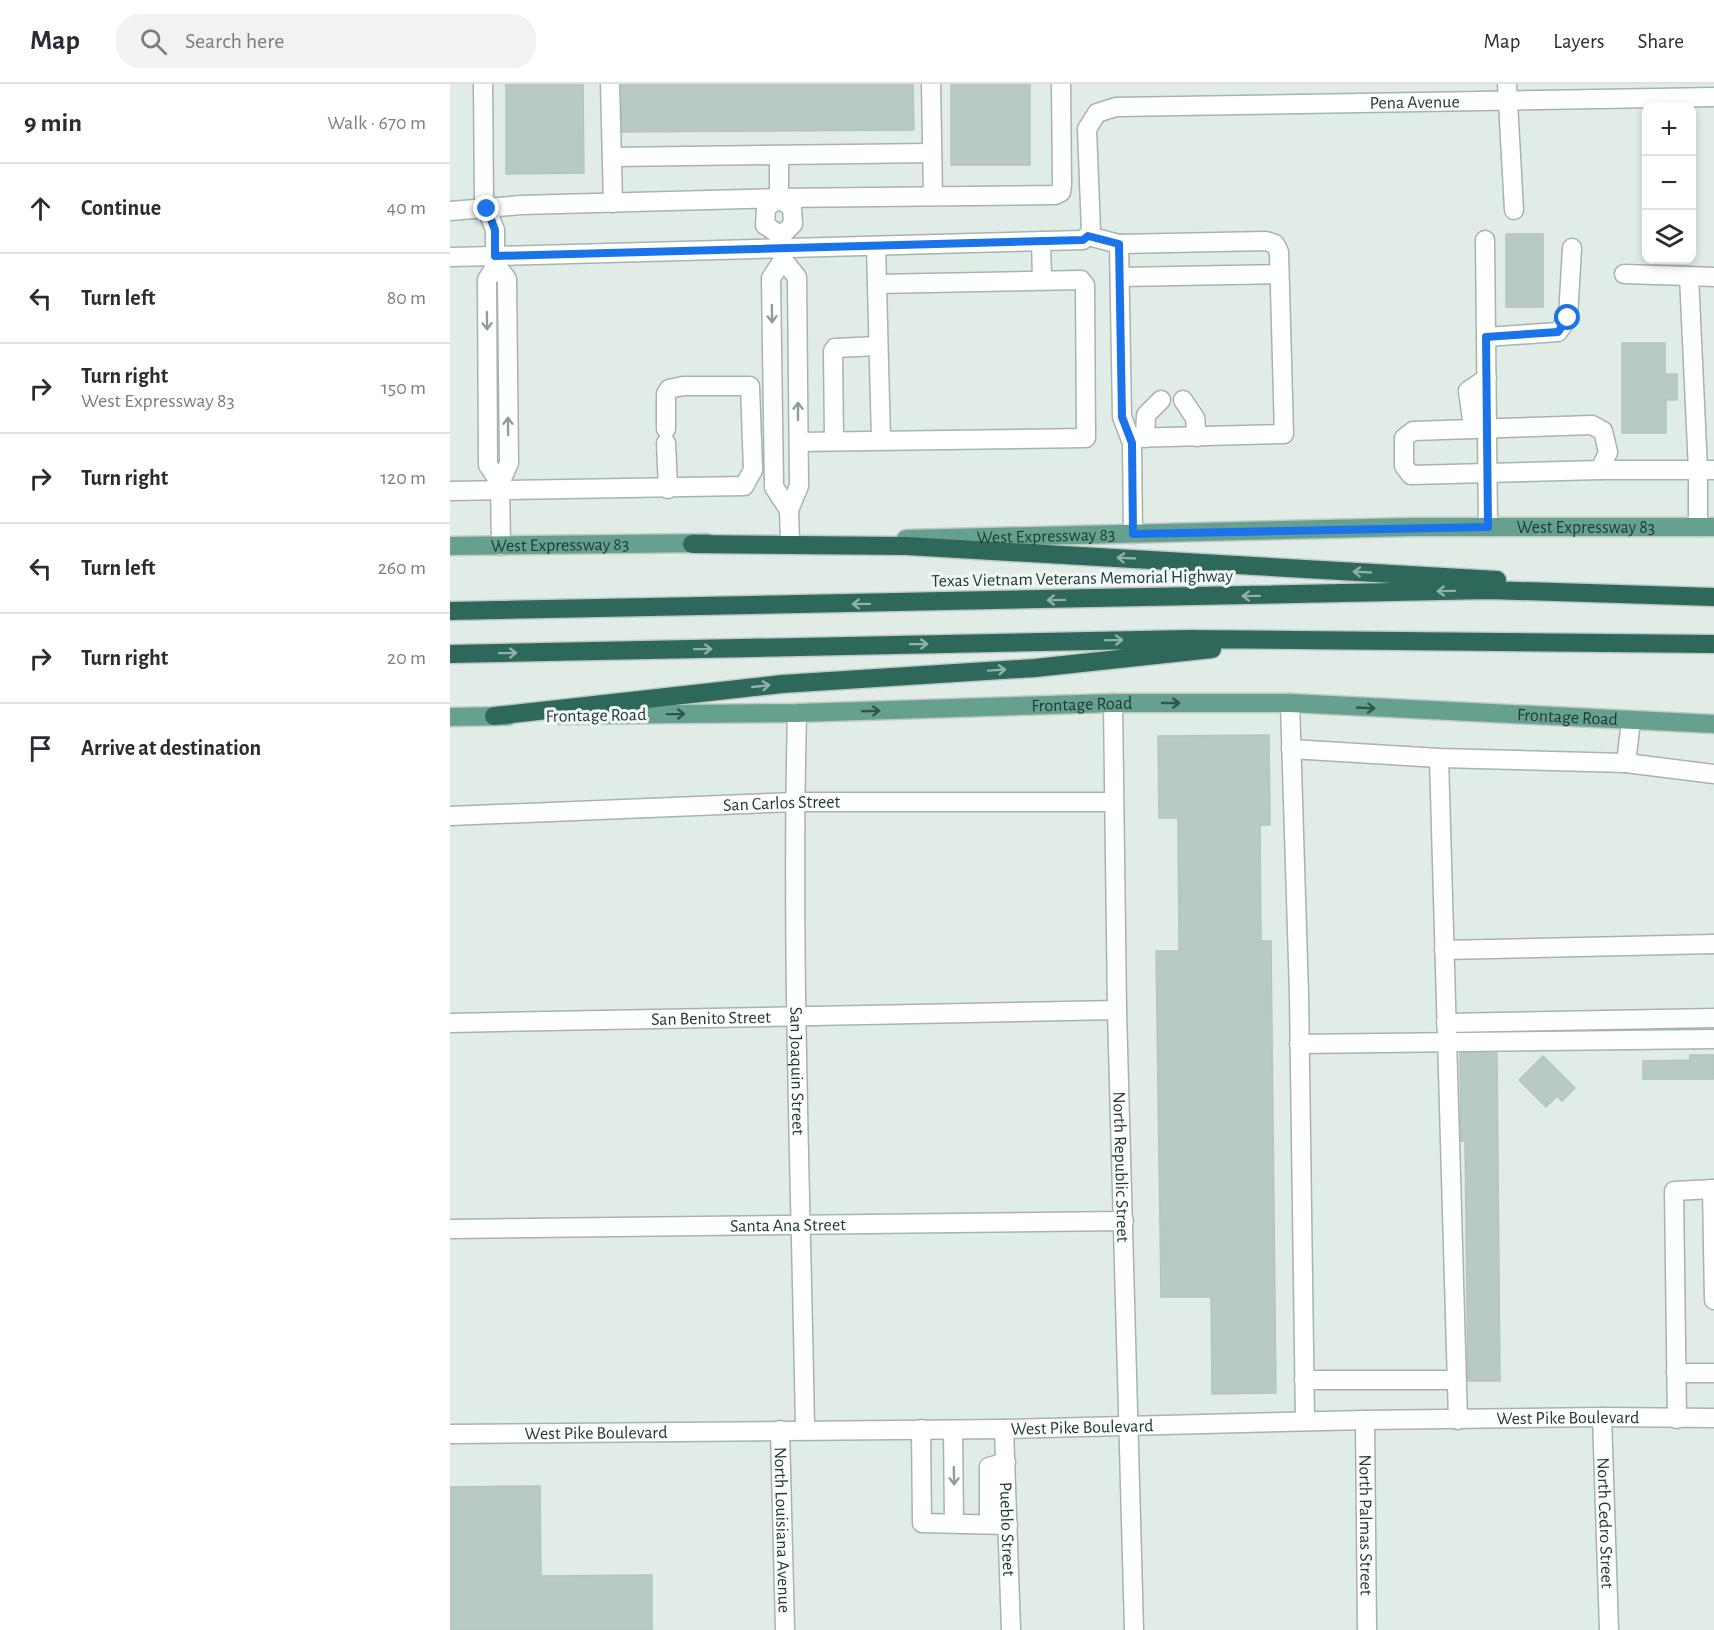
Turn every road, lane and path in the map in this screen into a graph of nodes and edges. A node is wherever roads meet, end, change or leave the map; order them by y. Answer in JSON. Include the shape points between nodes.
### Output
{"nodes":[{"id":1,"x":483,"y":84,"type":"edge"},
{"id":2,"x":610,"y":84,"type":"edge"},
{"id":3,"x":931,"y":84,"type":"edge"},
{"id":4,"x":1061,"y":84,"type":"edge"},
{"id":5,"x":1507,"y":92,"type":"edge"},
{"id":6,"x":1714,"y":97,"type":"edge"},
{"id":7,"x":933,"y":153,"type":"junction"},
{"id":8,"x":779,"y":156,"type":"junction"},
{"id":9,"x":612,"y":158,"type":"junction"},
{"id":10,"x":1062,"y":167,"type":"junction"},
{"id":11,"x":1088,"y":167,"type":"junction"},
{"id":12,"x":933,"y":196,"type":"junction"},
{"id":13,"x":779,"y":198,"type":"junction"},
{"id":14,"x":613,"y":203,"type":"junction"},
{"id":15,"x":487,"y":209,"type":"junction"},
{"id":16,"x":1514,"y":210,"type":"dead end"},
{"id":17,"x":450,"y":211,"type":"edge"},
{"id":18,"x":1088,"y":236,"type":"junction"},
{"id":19,"x":1485,"y":240,"type":"dead end"},
{"id":20,"x":1041,"y":241,"type":"junction"},
{"id":21,"x":1119,"y":244,"type":"junction"},
{"id":22,"x":876,"y":246,"type":"junction"},
{"id":23,"x":782,"y":248,"type":"junction"},
{"id":24,"x":1572,"y":249,"type":"dead end"},
{"id":25,"x":450,"y":257,"type":"edge"},
{"id":26,"x":496,"y":260,"type":"junction"},
{"id":27,"x":1279,"y":274,"type":"junction"},
{"id":28,"x":1624,"y":274,"type":"dead end"},
{"id":29,"x":1689,"y":276,"type":"junction"},
{"id":30,"x":1120,"y":277,"type":"junction"},
{"id":31,"x":1714,"y":277,"type":"edge"},
{"id":32,"x":1041,"y":279,"type":"junction"},
{"id":33,"x":877,"y":284,"type":"junction"},
{"id":34,"x":1486,"y":337,"type":"junction"},
{"id":35,"x":878,"y":346,"type":"junction"},
{"id":36,"x":798,"y":385,"type":"junction"},
{"id":37,"x":750,"y":386,"type":"junction"},
{"id":38,"x":773,"y":386,"type":"junction"},
{"id":39,"x":1161,"y":400,"type":"dead end"},
{"id":40,"x":1183,"y":400,"type":"dead end"},
{"id":41,"x":1480,"y":427,"type":"junction"},
{"id":42,"x":1197,"y":437,"type":"junction"},
{"id":43,"x":1138,"y":438,"type":"junction"},
{"id":44,"x":881,"y":440,"type":"junction"},
{"id":45,"x":834,"y":441,"type":"junction"},
{"id":46,"x":799,"y":442,"type":"junction"},
{"id":47,"x":1600,"y":470,"type":"junction"},
{"id":48,"x":1706,"y":470,"type":"edge"},
{"id":49,"x":1487,"y":475,"type":"junction"},
{"id":50,"x":500,"y":487,"type":"junction"},
{"id":51,"x":668,"y":489,"type":"junction"},
{"id":52,"x":450,"y":491,"type":"edge"},
{"id":53,"x":789,"y":510,"type":"junction"},
{"id":54,"x":1488,"y":527,"type":"junction"},
{"id":55,"x":1706,"y":527,"type":"edge"},
{"id":56,"x":1133,"y":534,"type":"junction"},
{"id":57,"x":790,"y":542,"type":"junction"},
{"id":58,"x":692,"y":544,"type":"junction"},
{"id":59,"x":450,"y":546,"type":"edge"},
{"id":60,"x":501,"y":546,"type":"junction"},
{"id":61,"x":1714,"y":595,"type":"edge"},
{"id":62,"x":450,"y":611,"type":"edge"},
{"id":63,"x":1297,"y":640,"type":"junction"},
{"id":64,"x":1714,"y":644,"type":"edge"},
{"id":65,"x":450,"y":654,"type":"edge"},
{"id":66,"x":1113,"y":703,"type":"junction"},
{"id":67,"x":1290,"y":703,"type":"junction"},
{"id":68,"x":797,"y":713,"type":"junction"},
{"id":69,"x":494,"y":716,"type":"junction"},
{"id":70,"x":450,"y":717,"type":"edge"},
{"id":71,"x":1631,"y":721,"type":"junction"},
{"id":72,"x":1714,"y":724,"type":"edge"},
{"id":73,"x":1292,"y":749,"type":"junction"},
{"id":74,"x":1438,"y":758,"type":"junction"},
{"id":75,"x":1626,"y":763,"type":"junction"},
{"id":76,"x":1714,"y":774,"type":"edge"},
{"id":77,"x":795,"y":802,"type":"junction"},
{"id":78,"x":1114,"y":802,"type":"junction"},
{"id":79,"x":450,"y":816,"type":"edge"},
{"id":80,"x":1714,"y":944,"type":"edge"},
{"id":81,"x":1444,"y":950,"type":"junction"},
{"id":82,"x":1117,"y":1010,"type":"junction"},
{"id":83,"x":797,"y":1017,"type":"junction"},
{"id":84,"x":1714,"y":1018,"type":"edge"},
{"id":85,"x":1636,"y":1019,"type":"junction"},
{"id":86,"x":450,"y":1023,"type":"edge"},
{"id":87,"x":1446,"y":1023,"type":"junction"},
{"id":88,"x":1714,"y":1039,"type":"edge"},
{"id":89,"x":1637,"y":1040,"type":"junction"},
{"id":90,"x":1447,"y":1042,"type":"junction"},
{"id":91,"x":1299,"y":1044,"type":"junction"},
{"id":92,"x":1713,"y":1189,"type":"edge"},
{"id":93,"x":1124,"y":1221,"type":"junction"},
{"id":94,"x":801,"y":1224,"type":"junction"},
{"id":95,"x":450,"y":1229,"type":"edge"},
{"id":96,"x":1714,"y":1300,"type":"edge"},
{"id":97,"x":1714,"y":1372,"type":"edge"},
{"id":98,"x":1676,"y":1373,"type":"junction"},
{"id":99,"x":1304,"y":1380,"type":"junction"},
{"id":100,"x":1457,"y":1380,"type":"junction"},
{"id":101,"x":1602,"y":1417,"type":"junction"},
{"id":102,"x":1714,"y":1418,"type":"edge"},
{"id":103,"x":1677,"y":1419,"type":"junction"},
{"id":104,"x":1365,"y":1420,"type":"junction"},
{"id":105,"x":1458,"y":1420,"type":"junction"},
{"id":106,"x":1305,"y":1421,"type":"junction"},
{"id":107,"x":1129,"y":1426,"type":"junction"},
{"id":108,"x":805,"y":1429,"type":"junction"},
{"id":109,"x":921,"y":1429,"type":"junction"},
{"id":110,"x":780,"y":1430,"type":"junction"},
{"id":111,"x":953,"y":1430,"type":"junction"},
{"id":112,"x":1004,"y":1430,"type":"junction"},
{"id":113,"x":450,"y":1434,"type":"edge"},
{"id":114,"x":1006,"y":1462,"type":"junction"},
{"id":115,"x":954,"y":1522,"type":"junction"},
{"id":116,"x":989,"y":1522,"type":"junction"},
{"id":117,"x":1008,"y":1525,"type":"junction"},
{"id":118,"x":785,"y":1630,"type":"edge"},
{"id":119,"x":1011,"y":1630,"type":"edge"},
{"id":120,"x":1134,"y":1630,"type":"edge"},
{"id":121,"x":1367,"y":1630,"type":"edge"},
{"id":122,"x":1609,"y":1630,"type":"edge"}],
"edges":[{"from":1,"to":15,"type":"street"},
{"from":2,"to":9,"type":"street"},
{"from":3,"to":7,"type":"street"},
{"from":4,"to":10,"type":"street"},
{"from":5,"to":6,"type":"street","name":"Pena Avenue"},
{"from":5,"to":11,"type":"street","name":"Pena Avenue","via":[[1116,107],[1091,119],[1087,129]]},
{"from":5,"to":16,"type":"street"},
{"from":7,"to":8,"type":"street"},
{"from":7,"to":12,"type":"street"},
{"from":8,"to":9,"type":"street"},
{"from":8,"to":13,"type":"street"},
{"from":9,"to":14,"type":"street"},
{"from":10,"to":11,"type":"street"},
{"from":10,"to":12,"type":"street","via":[[1061,192],[1055,195]]},
{"from":11,"to":18,"type":"street"},
{"from":12,"to":13,"type":"street"},
{"from":13,"to":14,"type":"street"},
{"from":13,"to":23,"type":"street","via":[[792,208],[792,225]]},
{"from":14,"to":15,"type":"street"},
{"from":15,"to":17,"type":"street"},
{"from":15,"to":26,"type":"street","via":[[495,230]]},
{"from":18,"to":20,"type":"street","via":[[1083,240]]},
{"from":18,"to":21,"type":"street"},
{"from":19,"to":34,"type":"street"},
{"from":20,"to":22,"type":"street"},
{"from":20,"to":32,"type":"street"},
{"from":21,"to":27,"type":"street","via":[[1266,241],[1275,244],[1279,252]]},
{"from":21,"to":30,"type":"street"},
{"from":22,"to":23,"type":"street"},
{"from":22,"to":33,"type":"street"},
{"from":23,"to":26,"type":"street"},
{"from":23,"to":36,"type":"street","via":[[797,277]]},
{"from":23,"to":38,"type":"street","one_way":true,"via":[[771,278]]},
{"from":24,"to":34,"type":"street","via":[[1568,318],[1558,332]]},
{"from":25,"to":26,"type":"street"},
{"from":26,"to":50,"type":"street","via":[[507,279],[508,464]]},
{"from":27,"to":30,"type":"street"},
{"from":27,"to":42,"type":"street","via":[[1284,434]]},
{"from":28,"to":29,"type":"street"},
{"from":29,"to":31,"type":"street"},
{"from":29,"to":48,"type":"street"},
{"from":30,"to":43,"type":"street","via":[[1122,417]]},
{"from":32,"to":33,"type":"street"},
{"from":32,"to":44,"type":"street","via":[[1075,279],[1085,285],[1086,438]]},
{"from":33,"to":35,"type":"street"},
{"from":34,"to":41,"type":"street","via":[[1487,378]]},
{"from":35,"to":44,"type":"street"},
{"from":35,"to":45,"type":"street","via":[[832,351]]},
{"from":36,"to":38,"type":"street"},
{"from":46,"to":36,"type":"street","one_way":true},
{"from":37,"to":38,"type":"street"},
{"from":37,"to":51,"type":"street","via":[[753,470],[748,482],[744,486]]},
{"from":37,"to":51,"type":"street","via":[[669,389]]},
{"from":38,"to":53,"type":"street","via":[[774,487]]},
{"from":39,"to":43,"type":"street","via":[[1146,415]]},
{"from":40,"to":42,"type":"street","via":[[1195,418]]},
{"from":41,"to":47,"type":"street","via":[[1592,425],[1604,431],[1608,452]]},
{"from":41,"to":49,"type":"street"},
{"from":41,"to":49,"type":"street","via":[[1413,431],[1404,438],[1404,466],[1411,475]]},
{"from":42,"to":43,"type":"street"},
{"from":43,"to":56,"type":"street"},
{"from":44,"to":45,"type":"street"},
{"from":45,"to":46,"type":"street"},
{"from":46,"to":53,"type":"street","via":[[799,486]]},
{"from":47,"to":48,"type":"street"},
{"from":47,"to":49,"type":"street"},
{"from":48,"to":55,"type":"street"},
{"from":49,"to":54,"type":"street"},
{"from":50,"to":51,"type":"street"},
{"from":50,"to":52,"type":"street"},
{"from":50,"to":60,"type":"street"},
{"from":53,"to":57,"type":"street"},
{"from":54,"to":55,"type":"main road","name":"West Expressway 83"},
{"from":54,"to":56,"type":"main road","name":"West Expressway 83"},
{"from":56,"to":57,"type":"main road","name":"West Expressway 83"},
{"from":57,"to":58,"type":"main road","name":"West Expressway 83"},
{"from":58,"to":60,"type":"main road","name":"West Expressway 83"},
{"from":61,"to":58,"type":"highway","one_way":true,"via":[[907,546]]},
{"from":59,"to":60,"type":"main road","name":"West Expressway 83"},
{"from":61,"to":62,"type":"highway","name":"Texas Vietnam Veterans Memorial Highway","one_way":true,"via":[[1489,590]]},
{"from":63,"to":64,"type":"highway"},
{"from":65,"to":63,"type":"highway","one_way":true},
{"from":69,"to":63,"type":"highway","one_way":true,"via":[[782,684],[1035,668]]},
{"from":66,"to":67,"type":"main road","name":"Frontage Road","one_way":true},
{"from":68,"to":66,"type":"main road","name":"Frontage Road","one_way":true},
{"from":66,"to":78,"type":"street","name":"North Republic Street"},
{"from":67,"to":71,"type":"main road","name":"Frontage Road","one_way":true},
{"from":67,"to":73,"type":"street"},
{"from":69,"to":68,"type":"main road","name":"Frontage Road","one_way":true},
{"from":68,"to":77,"type":"street","name":"San Joaquin Street"},
{"from":69,"to":70,"type":"main road","name":"Frontage Road"},
{"from":71,"to":72,"type":"main road","name":"Frontage Road"},
{"from":71,"to":75,"type":"street"},
{"from":73,"to":74,"type":"street"},
{"from":73,"to":91,"type":"street"},
{"from":74,"to":75,"type":"street"},
{"from":74,"to":81,"type":"street"},
{"from":75,"to":76,"type":"street"},
{"from":77,"to":78,"type":"street","name":"San Carlos Street"},
{"from":77,"to":79,"type":"street","name":"San Carlos Street"},
{"from":77,"to":83,"type":"street","name":"San Joaquin Street"},
{"from":78,"to":82,"type":"street","name":"North Republic Street"},
{"from":80,"to":81,"type":"street"},
{"from":81,"to":87,"type":"street"},
{"from":82,"to":83,"type":"street","name":"San Benito Street"},
{"from":82,"to":93,"type":"street","name":"North Republic Street"},
{"from":83,"to":86,"type":"street","name":"San Benito Street"},
{"from":83,"to":94,"type":"street","name":"San Joaquin Street"},
{"from":84,"to":85,"type":"street"},
{"from":85,"to":87,"type":"street"},
{"from":85,"to":89,"type":"street"},
{"from":87,"to":90,"type":"street"},
{"from":88,"to":89,"type":"street"},
{"from":89,"to":90,"type":"street"},
{"from":90,"to":91,"type":"street"},
{"from":90,"to":100,"type":"street"},
{"from":91,"to":99,"type":"street"},
{"from":92,"to":96,"type":"street"},
{"from":92,"to":98,"type":"street","via":[[1674,1191]]},
{"from":93,"to":94,"type":"street","name":"Santa Ana Street"},
{"from":93,"to":107,"type":"street","name":"North Republic Street"},
{"from":94,"to":95,"type":"street","name":"Santa Ana Street"},
{"from":94,"to":108,"type":"street","name":"San Joaquin Street"},
{"from":97,"to":98,"type":"street"},
{"from":98,"to":103,"type":"street"},
{"from":99,"to":100,"type":"street"},
{"from":99,"to":106,"type":"street"},
{"from":100,"to":105,"type":"street"},
{"from":101,"to":103,"type":"street","name":"West Pike Boulevard"},
{"from":101,"to":105,"type":"street","name":"West Pike Boulevard"},
{"from":101,"to":122,"type":"street","name":"North Cedro Street"},
{"from":102,"to":103,"type":"street","name":"West Pike Boulevard"},
{"from":104,"to":105,"type":"street","name":"West Pike Boulevard"},
{"from":104,"to":106,"type":"street","name":"West Pike Boulevard"},
{"from":104,"to":121,"type":"street","name":"North Palmas Street"},
{"from":106,"to":107,"type":"street","name":"West Pike Boulevard"},
{"from":107,"to":112,"type":"street","name":"West Pike Boulevard"},
{"from":107,"to":120,"type":"street","name":"North Republic Street"},
{"from":108,"to":109,"type":"street","name":"West Pike Boulevard"},
{"from":108,"to":110,"type":"street","name":"West Pike Boulevard"},
{"from":109,"to":111,"type":"street","name":"West Pike Boulevard"},
{"from":109,"to":115,"type":"street","via":[[922,1523]]},
{"from":110,"to":113,"type":"street","name":"West Pike Boulevard"},
{"from":110,"to":118,"type":"street","name":"North Louisiana Avenue"},
{"from":111,"to":112,"type":"street","name":"West Pike Boulevard"},
{"from":111,"to":115,"type":"street","one_way":true},
{"from":112,"to":114,"type":"street","name":"Pueblo Street"},
{"from":114,"to":116,"type":"street","via":[[989,1467]]},
{"from":114,"to":117,"type":"street","name":"Pueblo Street"},
{"from":115,"to":116,"type":"street"},
{"from":116,"to":117,"type":"street"},
{"from":117,"to":119,"type":"street","name":"Pueblo Street"}]}
